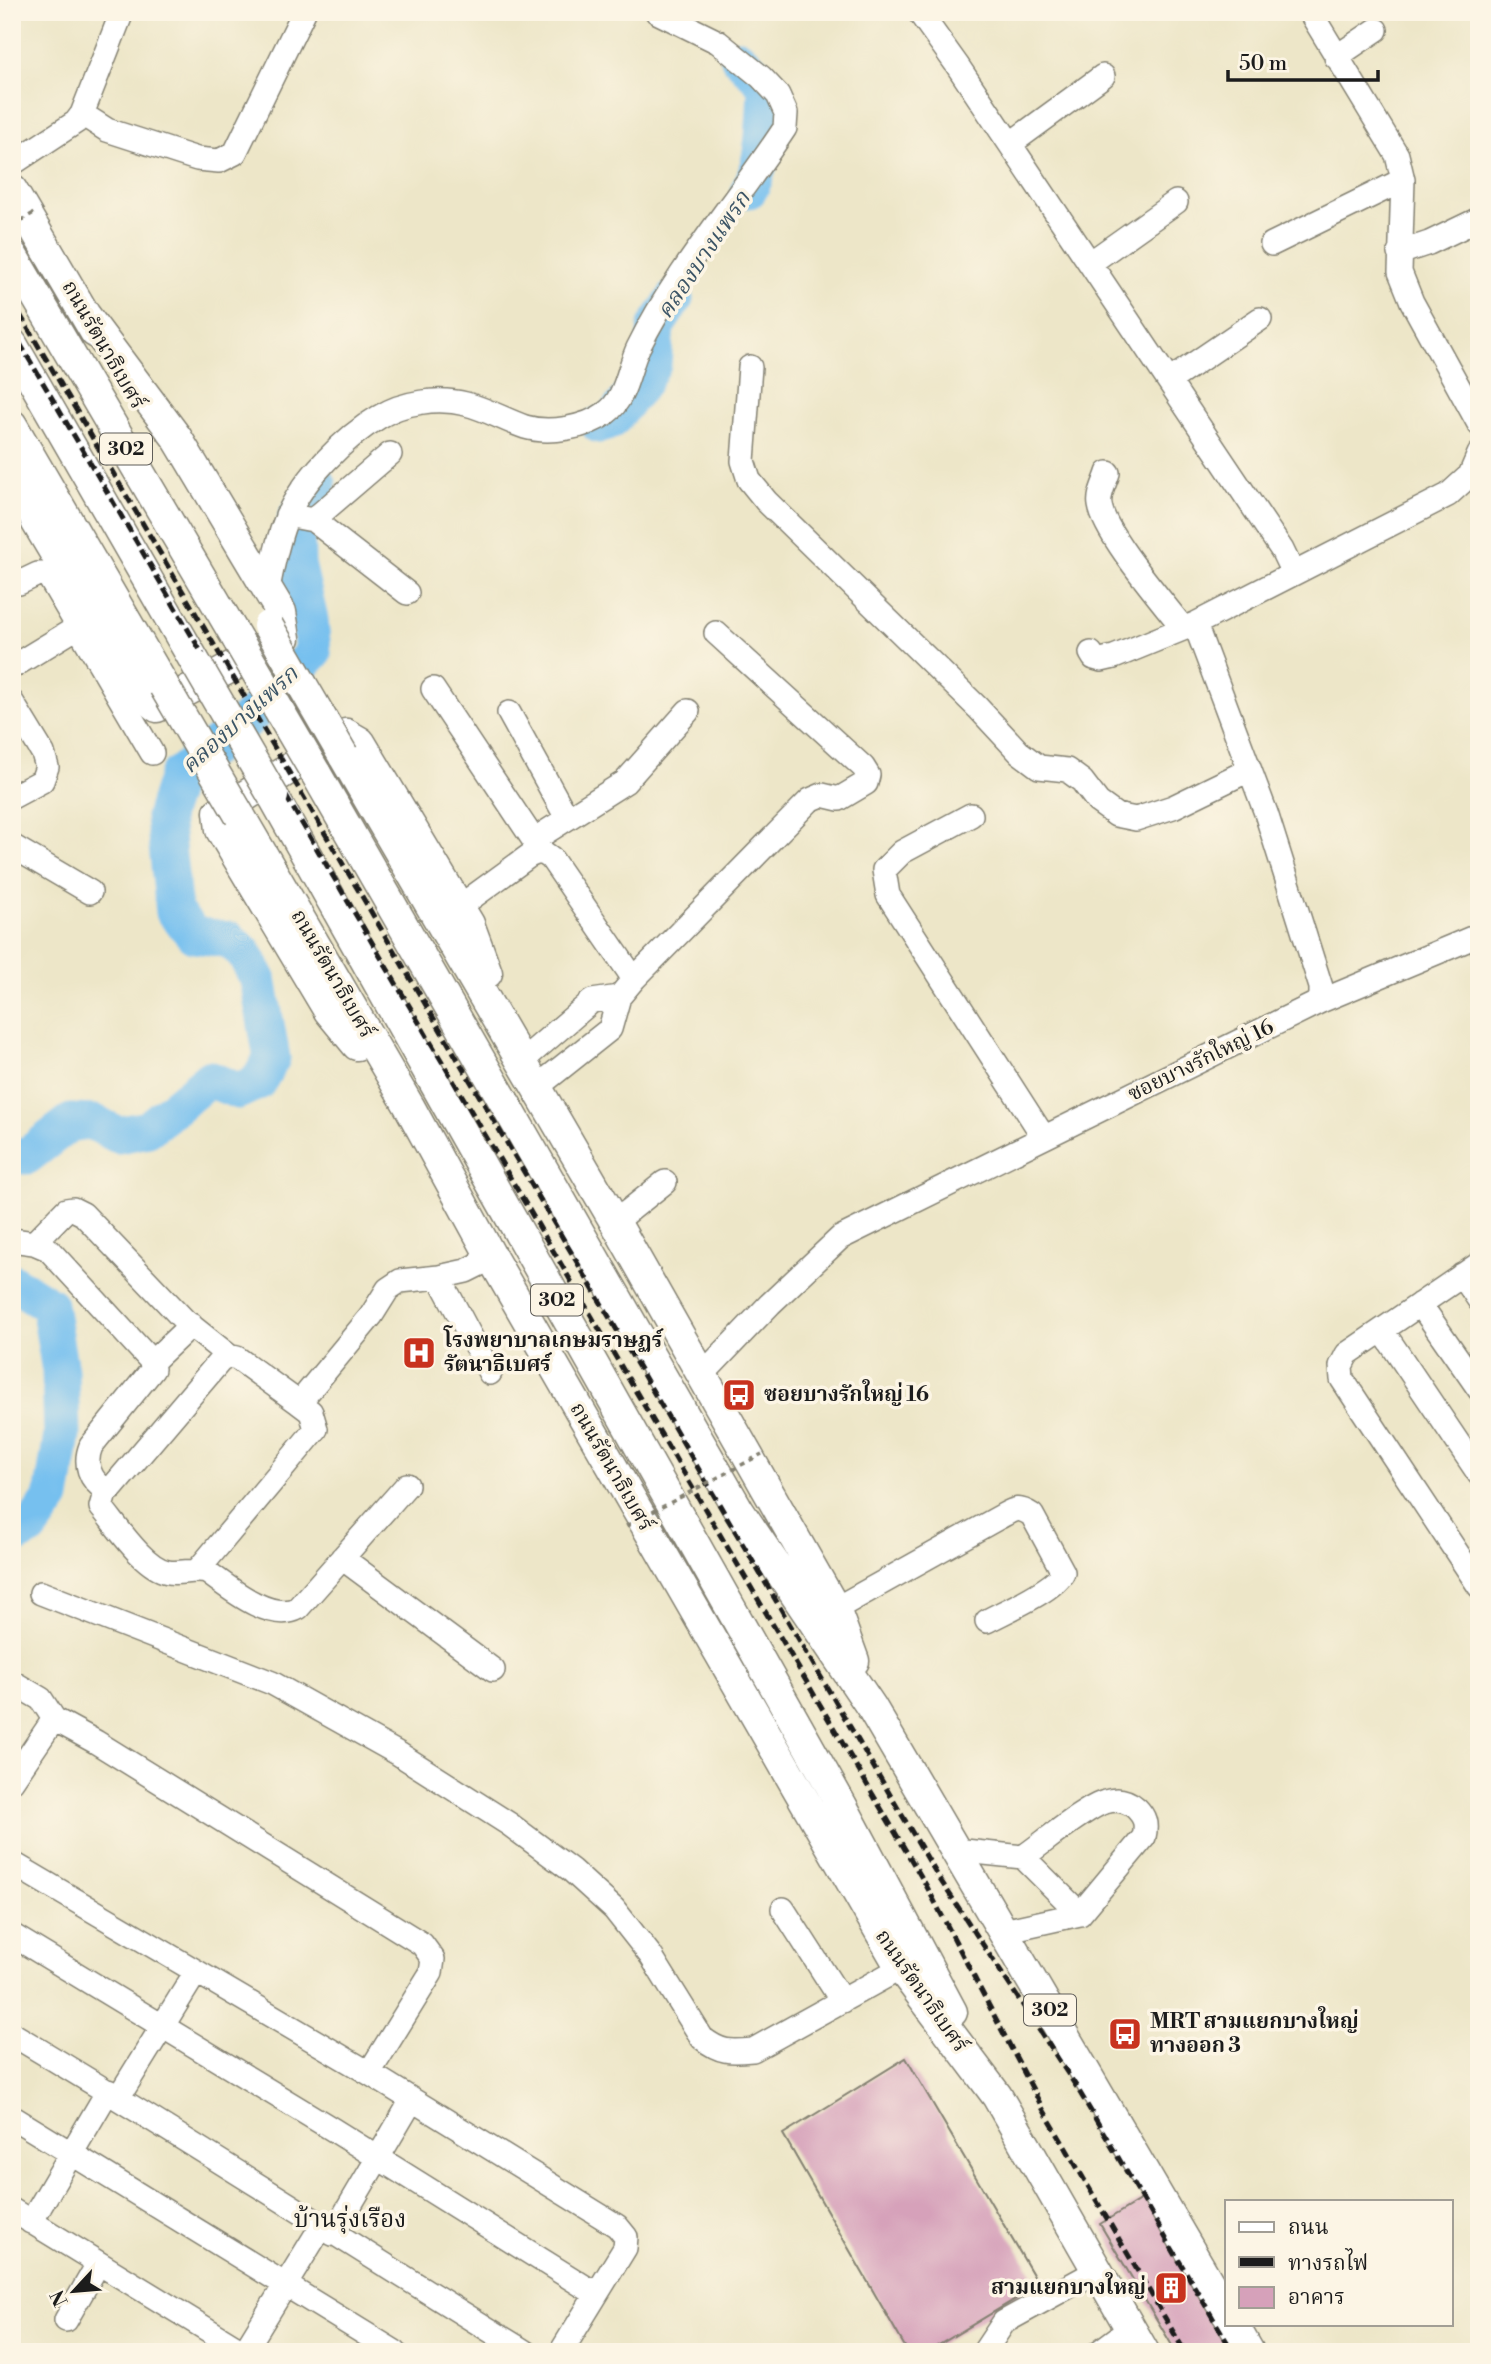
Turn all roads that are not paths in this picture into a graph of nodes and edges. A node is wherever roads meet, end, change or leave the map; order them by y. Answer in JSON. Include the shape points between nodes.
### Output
{"nodes":[{"id":1,"x":122,"y":12,"type":"edge"},
{"id":2,"x":303,"y":12,"type":"edge"},
{"id":3,"x":657,"y":12,"type":"edge"},
{"id":4,"x":919,"y":12,"type":"edge"},
{"id":5,"x":1310,"y":12,"type":"edge"},
{"id":6,"x":1376,"y":30,"type":"dead end"},
{"id":7,"x":1336,"y":57,"type":"junction"},
{"id":8,"x":1102,"y":76,"type":"dead end"},
{"id":9,"x":82,"y":114,"type":"junction"},
{"id":10,"x":1010,"y":144,"type":"junction"},
{"id":11,"x":12,"y":164,"type":"edge"},
{"id":12,"x":1403,"y":180,"type":"junction"},
{"id":13,"x":12,"y":190,"type":"edge"},
{"id":14,"x":1176,"y":202,"type":"dead end"},
{"id":15,"x":1479,"y":219,"type":"edge"},
{"id":16,"x":1272,"y":244,"type":"dead end"},
{"id":17,"x":1399,"y":253,"type":"junction"},
{"id":18,"x":12,"y":255,"type":"edge"},
{"id":19,"x":1090,"y":263,"type":"junction"},
{"id":20,"x":85,"y":315,"type":"junction"},
{"id":21,"x":1260,"y":319,"type":"dead end"},
{"id":22,"x":12,"y":344,"type":"edge"},
{"id":23,"x":750,"y":367,"type":"dead end"},
{"id":24,"x":1169,"y":382,"type":"junction"},
{"id":25,"x":1479,"y":424,"type":"edge"},
{"id":26,"x":12,"y":425,"type":"edge"},
{"id":27,"x":12,"y":453,"type":"edge"},
{"id":28,"x":390,"y":454,"type":"dead end"},
{"id":29,"x":1479,"y":454,"type":"edge"},
{"id":30,"x":1108,"y":473,"type":"dead end"},
{"id":31,"x":301,"y":517,"type":"junction"},
{"id":32,"x":1293,"y":573,"type":"junction"},
{"id":33,"x":19,"y":583,"type":"dead end"},
{"id":34,"x":268,"y":589,"type":"junction"},
{"id":35,"x":407,"y":593,"type":"dead end"},
{"id":36,"x":86,"y":622,"type":"junction"},
{"id":37,"x":1189,"y":626,"type":"junction"},
{"id":38,"x":716,"y":633,"type":"dead end"},
{"id":39,"x":1091,"y":653,"type":"dead end"},
{"id":40,"x":12,"y":667,"type":"edge"},
{"id":41,"x":433,"y":689,"type":"dead end"},
{"id":42,"x":12,"y":702,"type":"edge"},
{"id":43,"x":688,"y":711,"type":"dead end"},
{"id":44,"x":509,"y":713,"type":"dead end"},
{"id":45,"x":152,"y":753,"type":"dead end"},
{"id":46,"x":1249,"y":770,"type":"junction"},
{"id":47,"x":12,"y":797,"type":"edge"},
{"id":48,"x":971,"y":815,"type":"dead end"},
{"id":49,"x":567,"y":818,"type":"junction"},
{"id":50,"x":538,"y":845,"type":"junction"},
{"id":51,"x":12,"y":846,"type":"edge"},
{"id":52,"x":90,"y":892,"type":"dead end"},
{"id":53,"x":459,"y":907,"type":"junction"},
{"id":54,"x":1479,"y":935,"type":"edge"},
{"id":55,"x":626,"y":988,"type":"junction"},
{"id":56,"x":1321,"y":1001,"type":"junction"},
{"id":57,"x":518,"y":1054,"type":"junction"},
{"id":58,"x":537,"y":1087,"type":"junction"},
{"id":59,"x":409,"y":1106,"type":"junction"},
{"id":60,"x":1043,"y":1136,"type":"junction"},
{"id":61,"x":665,"y":1182,"type":"dead end"},
{"id":62,"x":615,"y":1222,"type":"junction"},
{"id":63,"x":23,"y":1241,"type":"edge"},
{"id":64,"x":492,"y":1258,"type":"junction"},
{"id":65,"x":1471,"y":1269,"type":"edge"},
{"id":66,"x":439,"y":1277,"type":"junction"},
{"id":67,"x":1479,"y":1300,"type":"edge"},
{"id":68,"x":1420,"y":1304,"type":"junction"},
{"id":69,"x":191,"y":1325,"type":"junction"},
{"id":70,"x":1382,"y":1330,"type":"junction"},
{"id":71,"x":229,"y":1356,"type":"junction"},
{"id":72,"x":152,"y":1363,"type":"junction"},
{"id":73,"x":490,"y":1373,"type":"dead end"},
{"id":74,"x":702,"y":1375,"type":"junction"},
{"id":75,"x":1479,"y":1389,"type":"edge"},
{"id":76,"x":299,"y":1402,"type":"junction"},
{"id":77,"x":1479,"y":1474,"type":"edge"},
{"id":78,"x":407,"y":1485,"type":"dead end"},
{"id":79,"x":106,"y":1490,"type":"junction"},
{"id":80,"x":342,"y":1558,"type":"junction"},
{"id":81,"x":198,"y":1570,"type":"junction"},
{"id":82,"x":1479,"y":1586,"type":"edge"},
{"id":83,"x":41,"y":1593,"type":"dead end"},
{"id":84,"x":835,"y":1609,"type":"junction"},
{"id":85,"x":986,"y":1621,"type":"dead end"},
{"id":86,"x":493,"y":1670,"type":"dead end"},
{"id":87,"x":12,"y":1682,"type":"edge"},
{"id":88,"x":872,"y":1707,"type":"junction"},
{"id":89,"x":54,"y":1719,"type":"junction"},
{"id":90,"x":12,"y":1782,"type":"edge"},
{"id":91,"x":955,"y":1850,"type":"junction"},
{"id":92,"x":1023,"y":1857,"type":"junction"},
{"id":93,"x":12,"y":1863,"type":"edge"},
{"id":94,"x":783,"y":1909,"type":"dead end"},
{"id":95,"x":1080,"y":1914,"type":"junction"},
{"id":96,"x":1003,"y":1931,"type":"junction"},
{"id":97,"x":12,"y":1935,"type":"edge"},
{"id":98,"x":901,"y":1968,"type":"junction"},
{"id":99,"x":196,"y":1972,"type":"junction"},
{"id":100,"x":842,"y":2001,"type":"junction"},
{"id":101,"x":163,"y":2026,"type":"junction"},
{"id":102,"x":12,"y":2034,"type":"edge"},
{"id":103,"x":369,"y":2073,"type":"junction"},
{"id":104,"x":113,"y":2095,"type":"junction"},
{"id":105,"x":997,"y":2096,"type":"junction"},
{"id":106,"x":412,"y":2100,"type":"junction"},
{"id":107,"x":12,"y":2117,"type":"edge"},
{"id":108,"x":71,"y":2153,"type":"junction"},
{"id":109,"x":379,"y":2158,"type":"junction"},
{"id":110,"x":21,"y":2216,"type":"edge"},
{"id":111,"x":327,"y":2230,"type":"junction"},
{"id":112,"x":98,"y":2264,"type":"junction"},
{"id":113,"x":1097,"y":2271,"type":"junction"},
{"id":114,"x":285,"y":2285,"type":"junction"},
{"id":115,"x":596,"y":2294,"type":"junction"},
{"id":116,"x":1225,"y":2311,"type":"edge"},
{"id":117,"x":66,"y":2320,"type":"dead end"},
{"id":118,"x":1234,"y":2326,"type":"edge"},
{"id":119,"x":1137,"y":2340,"type":"edge"},
{"id":120,"x":244,"y":2352,"type":"edge"},
{"id":121,"x":395,"y":2352,"type":"edge"},
{"id":122,"x":525,"y":2352,"type":"edge"},
{"id":123,"x":561,"y":2352,"type":"edge"},
{"id":124,"x":984,"y":2352,"type":"edge"},
{"id":125,"x":1100,"y":2352,"type":"edge"},
{"id":126,"x":1249,"y":2352,"type":"edge"}],
"edges":[{"from":1,"to":9,"type":"street"},
{"from":2,"to":9,"type":"street","via":[[235,153],[219,161],[197,159],[107,130]]},
{"from":3,"to":31,"type":"street","via":[[718,42],[761,77],[778,95],[786,113],[785,128],[648,328],[619,401],[583,425],[563,428],[528,428],[464,404],[421,401],[379,416],[338,448],[309,480]]},
{"from":4,"to":10,"type":"street"},
{"from":5,"to":7,"type":"street"},
{"from":6,"to":7,"type":"street"},
{"from":7,"to":12,"type":"street","via":[[1397,155]]},
{"from":8,"to":10,"type":"street"},
{"from":9,"to":11,"type":"street"},
{"from":10,"to":19,"type":"street"},
{"from":12,"to":16,"type":"street"},
{"from":12,"to":17,"type":"street"},
{"from":13,"to":20,"type":"main road","name":"ถนนรัตนาธิเบศร์","number":"302"},
{"from":14,"to":19,"type":"street"},
{"from":15,"to":17,"type":"street"},
{"from":17,"to":25,"type":"street","via":[[1400,272],[1412,302]]},
{"from":18,"to":88,"type":"main road","name":"ถนนรัตนาธิเบศร์","number":"302","bridge":true,"via":[[739,1511]]},
{"from":19,"to":24,"type":"street"},
{"from":20,"to":34,"type":"main road","via":[[177,438]]},
{"from":20,"to":57,"type":"main road","name":"ถนนรัตนาธิเบศร์","number":"302","bridge":true},
{"from":21,"to":24,"type":"street"},
{"from":22,"to":105,"type":"main road","name":"ถนนรัตนาธิเบศร์","number":"302","bridge":true,"via":[[273,796],[841,1804]]},
{"from":23,"to":46,"type":"street","via":[[743,461],[749,480],[1019,752],[1039,767],[1067,770],[1116,815],[1136,819],[1173,807]]},
{"from":24,"to":32,"type":"street"},
{"from":26,"to":59,"type":"main road","name":"ถนนรัตนาธิเบศร์","number":"302","bridge":true},
{"from":27,"to":36,"type":"main road","via":[[36,521]]},
{"from":28,"to":31,"type":"street"},
{"from":29,"to":32,"type":"street","via":[[1471,475],[1448,495]]},
{"from":30,"to":37,"type":"street","via":[[1099,504],[1108,526]]},
{"from":31,"to":34,"type":"street","via":[[275,553]]},
{"from":31,"to":35,"type":"street"},
{"from":32,"to":37,"type":"street"},
{"from":33,"to":36,"type":"street","via":[[47,574]]},
{"from":34,"to":36,"type":"main road","via":[[281,612],[285,638],[157,707],[136,690]]},
{"from":36,"to":40,"type":"street"},
{"from":36,"to":45,"type":"street"},
{"from":37,"to":39,"type":"street","via":[[1114,657],[1101,660]]},
{"from":37,"to":46,"type":"street"},
{"from":38,"to":55,"type":"street","via":[[863,766],[866,783],[839,799],[822,795],[810,800]]},
{"from":41,"to":50,"type":"street"},
{"from":42,"to":47,"type":"street","via":[[47,767],[42,781]]},
{"from":43,"to":49,"type":"street","via":[[625,782]]},
{"from":44,"to":49,"type":"street"},
{"from":46,"to":56,"type":"street","via":[[1321,988]]},
{"from":48,"to":60,"type":"street","via":[[902,852],[884,870],[888,895]]},
{"from":49,"to":50,"type":"street"},
{"from":50,"to":53,"type":"street"},
{"from":50,"to":55,"type":"street","via":[[551,858]]},
{"from":51,"to":52,"type":"street"},
{"from":53,"to":57,"type":"main road"},
{"from":53,"to":59,"type":"main road","via":[[360,742],[346,734],[219,812],[221,830],[329,1011]]},
{"from":54,"to":56,"type":"street","name":"ซอยบางรักใหญ่ 16"},
{"from":55,"to":57,"type":"street","via":[[592,1001]]},
{"from":55,"to":58,"type":"street","via":[[610,1029]]},
{"from":56,"to":60,"type":"street","name":"ซอยบางรักใหญ่ 16"},
{"from":57,"to":58,"type":"main road","name":"ถนนรัตนาธิเบศร์","number":"302"},
{"from":58,"to":62,"type":"main road","name":"ถนนรัตนาธิเบศร์","number":"302"},
{"from":59,"to":64,"type":"main road","name":"ถนนรัตนาธิเบศร์","number":"302"},
{"from":60,"to":74,"type":"street","name":"ซอยบางรักใหญ่ 16","via":[[840,1238]]},
{"from":61,"to":62,"type":"street"},
{"from":62,"to":74,"type":"main road","name":"ถนนรัตนาธิเบศร์","number":"302"},
{"from":63,"to":69,"type":"street","via":[[73,1209]]},
{"from":63,"to":72,"type":"street","via":[[48,1250]]},
{"from":64,"to":66,"type":"street","via":[[466,1272]]},
{"from":64,"to":98,"type":"main road","name":"ถนนรัตนาธิเบศร์","number":"302"},
{"from":65,"to":67,"type":"street"},
{"from":65,"to":68,"type":"street"},
{"from":66,"to":73,"type":"street"},
{"from":66,"to":76,"type":"street","via":[[400,1281],[388,1289]]},
{"from":68,"to":70,"type":"street"},
{"from":68,"to":75,"type":"street"},
{"from":69,"to":71,"type":"street"},
{"from":69,"to":72,"type":"street"},
{"from":70,"to":77,"type":"street"},
{"from":70,"to":82,"type":"street","via":[[1347,1354],[1341,1366],[1342,1379]]},
{"from":71,"to":76,"type":"street"},
{"from":71,"to":79,"type":"street","via":[[201,1381]]},
{"from":72,"to":79,"type":"street","via":[[153,1370],[86,1457],[87,1467]]},
{"from":74,"to":84,"type":"main road","name":"ถนนรัตนาธิเบศร์","number":"302"},
{"from":76,"to":81,"type":"street","via":[[311,1412],[316,1429]]},
{"from":78,"to":80,"type":"street"},
{"from":79,"to":81,"type":"street","via":[[102,1507],[156,1569]]},
{"from":80,"to":81,"type":"street","via":[[289,1613],[263,1608]]},
{"from":80,"to":86,"type":"street"},
{"from":83,"to":100,"type":"street","via":[[272,1683],[399,1754],[509,1824],[614,1909],[651,1956],[702,2038],[713,2047],[727,2052],[753,2050]]},
{"from":84,"to":85,"type":"street","via":[[999,1517],[1023,1509],[1032,1515],[1063,1572],[1059,1580]]},
{"from":84,"to":88,"type":"main road","name":"ถนนรัตนาธิเบศร์","number":"302"},
{"from":87,"to":89,"type":"street","via":[[41,1699]]},
{"from":88,"to":91,"type":"main road","name":"ถนนรัตนาธิเบศร์","number":"302"},
{"from":89,"to":90,"type":"street"},
{"from":89,"to":103,"type":"street","via":[[422,1944],[433,1959],[431,1973]]},
{"from":91,"to":92,"type":"street"},
{"from":91,"to":96,"type":"main road","name":"ถนนรัตนาธิเบศร์","number":"302"},
{"from":92,"to":95,"type":"street"},
{"from":92,"to":95,"type":"street","via":[[1103,1802],[1132,1804],[1144,1816],[1144,1837]]},
{"from":93,"to":99,"type":"street"},
{"from":94,"to":100,"type":"street"},
{"from":95,"to":96,"type":"street"},
{"from":96,"to":116,"type":"main road","name":"ถนนรัตนาธิเบศร์","number":"302"},
{"from":97,"to":101,"type":"street"},
{"from":98,"to":100,"type":"street"},
{"from":98,"to":105,"type":"main road","name":"ถนนรัตนาธิเบศร์","number":"302"},
{"from":99,"to":101,"type":"street"},
{"from":99,"to":103,"type":"street"},
{"from":101,"to":104,"type":"street"},
{"from":101,"to":109,"type":"street"},
{"from":102,"to":104,"type":"street"},
{"from":103,"to":106,"type":"street"},
{"from":104,"to":108,"type":"street"},
{"from":104,"to":111,"type":"street"},
{"from":105,"to":113,"type":"main road","name":"ถนนรัตนาธิเบศร์","number":"302"},
{"from":106,"to":109,"type":"street"},
{"from":106,"to":115,"type":"street","via":[[617,2226],[626,2237],[625,2248]]},
{"from":107,"to":108,"type":"street"},
{"from":108,"to":110,"type":"street"},
{"from":108,"to":114,"type":"street"},
{"from":109,"to":111,"type":"street"},
{"from":109,"to":115,"type":"street"},
{"from":110,"to":112,"type":"street"},
{"from":111,"to":114,"type":"street"},
{"from":111,"to":122,"type":"street"},
{"from":112,"to":117,"type":"street"},
{"from":112,"to":120,"type":"street"},
{"from":113,"to":119,"type":"main road","name":"ถนนรัตนาธิเบศร์","number":"302"},
{"from":113,"to":124,"type":"street","via":[[1004,2322]]},
{"from":114,"to":120,"type":"street"},
{"from":114,"to":121,"type":"street"},
{"from":115,"to":123,"type":"street"},
{"from":118,"to":126,"type":"main road"},
{"from":119,"to":125,"type":"street"}]}
